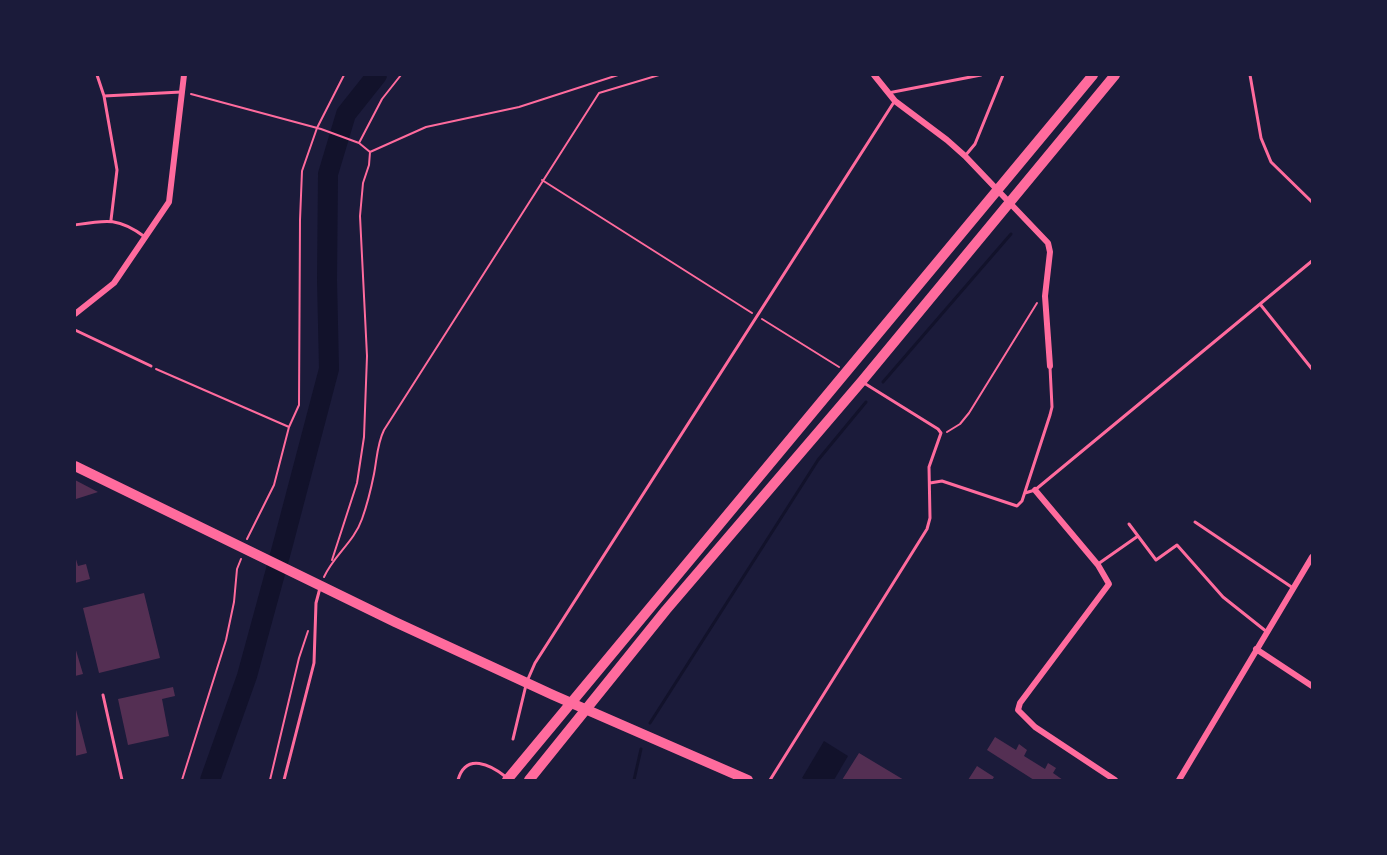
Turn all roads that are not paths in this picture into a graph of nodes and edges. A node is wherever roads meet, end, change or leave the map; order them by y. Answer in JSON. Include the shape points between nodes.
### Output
{"nodes":[{"id":1,"x":97,"y":75,"type":"edge"},
{"id":2,"x":184,"y":75,"type":"edge"},
{"id":3,"x":874,"y":75,"type":"edge"},
{"id":4,"x":981,"y":75,"type":"edge"},
{"id":5,"x":1004,"y":75,"type":"edge"},
{"id":6,"x":1094,"y":75,"type":"edge"},
{"id":7,"x":1115,"y":75,"type":"edge"},
{"id":8,"x":1250,"y":75,"type":"edge"},
{"id":9,"x":183,"y":92,"type":"junction"},
{"id":10,"x":888,"y":93,"type":"junction"},
{"id":11,"x":104,"y":96,"type":"junction"},
{"id":12,"x":895,"y":100,"type":"junction"},
{"id":13,"x":965,"y":156,"type":"junction"},
{"id":14,"x":997,"y":189,"type":"junction"},
{"id":15,"x":1009,"y":202,"type":"junction"},
{"id":16,"x":1312,"y":202,"type":"edge"},
{"id":17,"x":111,"y":220,"type":"junction"},
{"id":18,"x":75,"y":225,"type":"edge"},
{"id":19,"x":145,"y":237,"type":"junction"},
{"id":20,"x":1312,"y":261,"type":"edge"},
{"id":21,"x":1260,"y":304,"type":"junction"},
{"id":22,"x":75,"y":314,"type":"edge"},
{"id":23,"x":75,"y":330,"type":"edge"},
{"id":24,"x":151,"y":366,"type":"road end"},
{"id":25,"x":1050,"y":366,"type":"joint"},
{"id":26,"x":1312,"y":369,"type":"edge"},
{"id":27,"x":862,"y":381,"type":"junction"},
{"id":28,"x":75,"y":466,"type":"edge"},
{"id":29,"x":930,"y":483,"type":"junction"},
{"id":30,"x":1035,"y":490,"type":"junction"},
{"id":31,"x":1026,"y":493,"type":"junction"},
{"id":32,"x":1195,"y":522,"type":"dead end"},
{"id":33,"x":1129,"y":524,"type":"dead end"},
{"id":34,"x":1138,"y":536,"type":"junction"},
{"id":35,"x":1312,"y":557,"type":"edge"},
{"id":36,"x":1098,"y":564,"type":"junction"},
{"id":37,"x":321,"y":586,"type":"junction"},
{"id":38,"x":1294,"y":588,"type":"junction"},
{"id":39,"x":1267,"y":632,"type":"junction"},
{"id":40,"x":1256,"y":649,"type":"junction"},
{"id":41,"x":527,"y":683,"type":"junction"},
{"id":42,"x":1312,"y":686,"type":"edge"},
{"id":43,"x":103,"y":695,"type":"dead end"},
{"id":44,"x":571,"y":702,"type":"junction"},
{"id":45,"x":587,"y":710,"type":"junction"},
{"id":46,"x":513,"y":739,"type":"dead end"},
{"id":47,"x":507,"y":779,"type":"edge"},
{"id":48,"x":122,"y":780,"type":"edge"},
{"id":49,"x":284,"y":780,"type":"edge"},
{"id":50,"x":458,"y":780,"type":"edge"},
{"id":51,"x":529,"y":780,"type":"edge"},
{"id":52,"x":748,"y":780,"type":"edge"},
{"id":53,"x":770,"y":780,"type":"edge"},
{"id":54,"x":1115,"y":780,"type":"edge"},
{"id":55,"x":1179,"y":780,"type":"edge"}],
"edges":[{"from":1,"to":11,"type":"lane"},
{"from":2,"to":9,"type":"street"},
{"from":3,"to":10,"type":"street"},
{"from":4,"to":10,"type":"lane"},
{"from":5,"to":13,"type":"lane","via":[[975,144]]},
{"from":6,"to":14,"type":"main road"},
{"from":7,"to":15,"type":"main road"},
{"from":8,"to":16,"type":"lane","via":[[1261,138],[1271,162]]},
{"from":9,"to":11,"type":"lane"},
{"from":9,"to":19,"type":"street","via":[[169,202]]},
{"from":10,"to":12,"type":"street"},
{"from":11,"to":17,"type":"lane","via":[[117,170]]},
{"from":12,"to":13,"type":"street"},
{"from":12,"to":41,"type":"lane","via":[[535,663]]},
{"from":13,"to":14,"type":"street"},
{"from":14,"to":15,"type":"street"},
{"from":14,"to":44,"type":"main road"},
{"from":15,"to":25,"type":"street","via":[[1048,243],[1045,296]]},
{"from":15,"to":27,"type":"main road"},
{"from":17,"to":18,"type":"lane"},
{"from":17,"to":19,"type":"lane"},
{"from":19,"to":22,"type":"street","via":[[114,283]]},
{"from":20,"to":21,"type":"lane"},
{"from":21,"to":26,"type":"lane"},
{"from":21,"to":30,"type":"lane"},
{"from":23,"to":24,"type":"lane"},
{"from":25,"to":31,"type":"lane","via":[[1052,407]]},
{"from":27,"to":29,"type":"lane","via":[[941,433],[928,467]]},
{"from":27,"to":45,"type":"main road","via":[[666,610]]},
{"from":28,"to":37,"type":"main road"},
{"from":29,"to":31,"type":"lane","via":[[953,484],[1017,507]]},
{"from":29,"to":53,"type":"lane","via":[[927,529]]},
{"from":30,"to":31,"type":"lane"},
{"from":30,"to":36,"type":"street"},
{"from":32,"to":38,"type":"lane"},
{"from":33,"to":34,"type":"lane"},
{"from":34,"to":36,"type":"lane"},
{"from":34,"to":39,"type":"lane","via":[[1156,560],[1177,545],[1223,597]]},
{"from":35,"to":38,"type":"street"},
{"from":36,"to":54,"type":"street","via":[[1108,580],[1108,588],[1018,707],[1020,714],[1035,727]]},
{"from":37,"to":41,"type":"main road"},
{"from":37,"to":49,"type":"lane","via":[[316,603],[314,663]]},
{"from":38,"to":39,"type":"street"},
{"from":39,"to":40,"type":"street"},
{"from":40,"to":42,"type":"street"},
{"from":40,"to":55,"type":"street"},
{"from":41,"to":44,"type":"main road"},
{"from":41,"to":46,"type":"lane"},
{"from":43,"to":48,"type":"lane"},
{"from":44,"to":45,"type":"main road"},
{"from":44,"to":47,"type":"main road"},
{"from":45,"to":51,"type":"main road"},
{"from":45,"to":52,"type":"main road"},
{"from":47,"to":50,"type":"lane","via":[[495,768],[478,763],[464,769]]}]}
